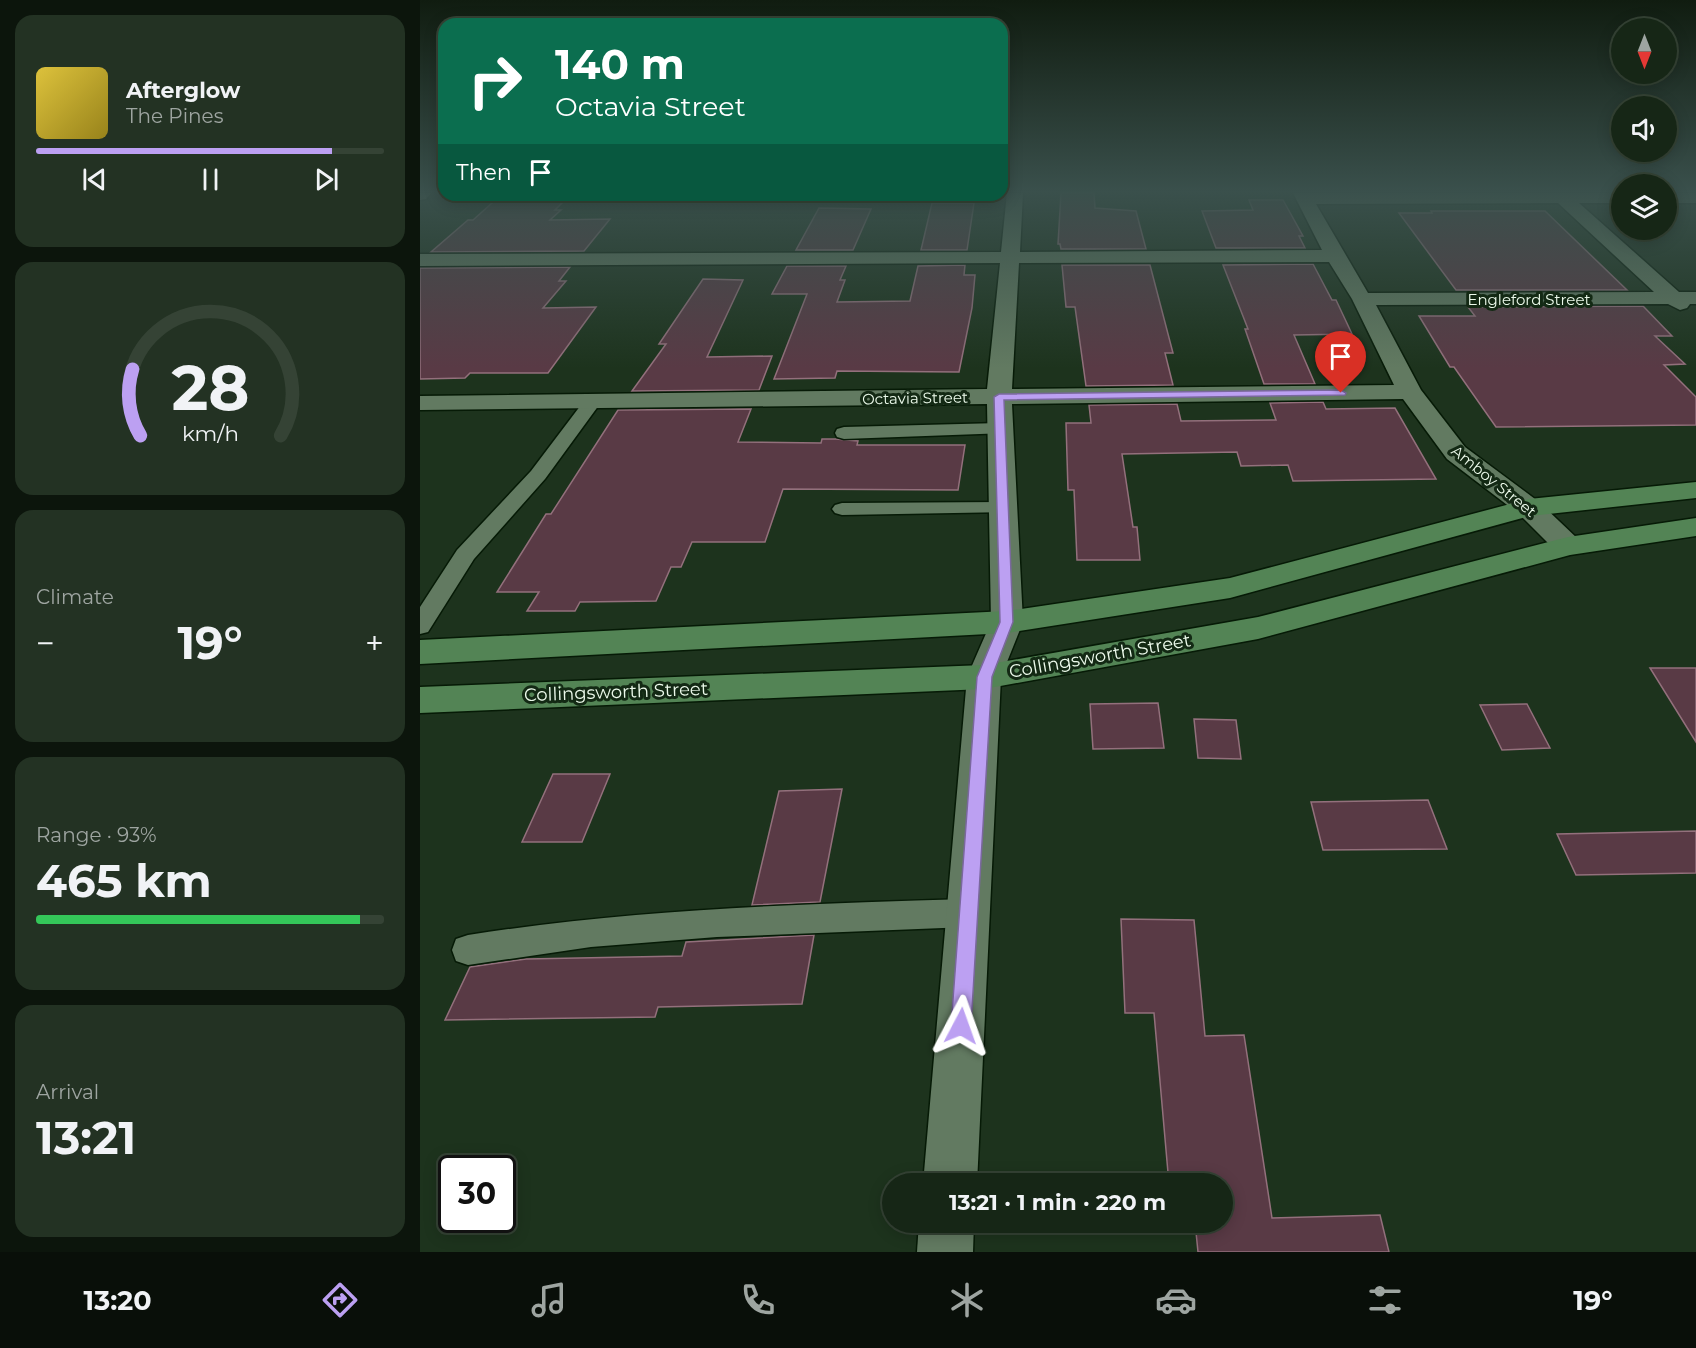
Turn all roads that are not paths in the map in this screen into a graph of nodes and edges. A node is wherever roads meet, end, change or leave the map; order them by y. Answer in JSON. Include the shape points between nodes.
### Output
{"nodes":[{"id":1,"x":1011,"y":251,"type":"edge"},
{"id":2,"x":1333,"y":251,"type":"edge"},
{"id":3,"x":1621,"y":251,"type":"edge"},
{"id":4,"x":1335,"y":256,"type":"junction"},
{"id":5,"x":1011,"y":257,"type":"junction"},
{"id":6,"x":420,"y":260,"type":"edge"},
{"id":7,"x":1673,"y":298,"type":"junction"},
{"id":8,"x":1696,"y":298,"type":"edge"},
{"id":9,"x":1362,"y":299,"type":"junction"},
{"id":10,"x":1696,"y":318,"type":"edge"},
{"id":11,"x":1410,"y":392,"type":"junction"},
{"id":12,"x":999,"y":397,"type":"junction"},
{"id":13,"x":593,"y":402,"type":"junction"},
{"id":14,"x":420,"y":403,"type":"edge"},
{"id":15,"x":1000,"y":429,"type":"junction"},
{"id":16,"x":844,"y":433,"type":"dead end"},
{"id":17,"x":1696,"y":490,"type":"edge"},
{"id":18,"x":1003,"y":508,"type":"junction"},
{"id":19,"x":1529,"y":508,"type":"junction"},
{"id":20,"x":842,"y":509,"type":"dead end"},
{"id":21,"x":1696,"y":527,"type":"edge"},
{"id":22,"x":1568,"y":546,"type":"junction"},
{"id":23,"x":1006,"y":622,"type":"junction"},
{"id":24,"x":420,"y":626,"type":"edge"},
{"id":25,"x":420,"y":652,"type":"edge"},
{"id":26,"x":984,"y":677,"type":"junction"},
{"id":27,"x":420,"y":700,"type":"edge"},
{"id":28,"x":968,"y":913,"type":"junction"},
{"id":29,"x":468,"y":950,"type":"dead end"},
{"id":30,"x":951,"y":1173,"type":"edge"},
{"id":31,"x":946,"y":1233,"type":"edge"},
{"id":32,"x":945,"y":1252,"type":"edge"}],
"edges":[{"from":1,"to":5,"type":"street"},
{"from":2,"to":4,"type":"street","name":"Amboy Street"},
{"from":3,"to":7,"type":"street"},
{"from":4,"to":5,"type":"street"},
{"from":4,"to":9,"type":"street","name":"Amboy Street"},
{"from":5,"to":6,"type":"street"},
{"from":5,"to":12,"type":"street"},
{"from":7,"to":8,"type":"street","name":"Engleford Street"},
{"from":7,"to":9,"type":"street","name":"Engleford Street"},
{"from":7,"to":10,"type":"street"},
{"from":9,"to":11,"type":"street","name":"Amboy Street"},
{"from":11,"to":12,"type":"street","name":"Octavia Street"},
{"from":11,"to":19,"type":"street","name":"Amboy Street","via":[[1456,453]]},
{"from":12,"to":13,"type":"street","name":"Octavia Street"},
{"from":12,"to":15,"type":"street"},
{"from":13,"to":14,"type":"street","name":"Octavia Street"},
{"from":13,"to":24,"type":"lane","via":[[538,475],[465,555]]},
{"from":15,"to":16,"type":"lane"},
{"from":15,"to":18,"type":"street"},
{"from":17,"to":19,"type":"main road"},
{"from":18,"to":20,"type":"lane"},
{"from":18,"to":23,"type":"street"},
{"from":19,"to":22,"type":"street","name":"Amboy Street"},
{"from":19,"to":23,"type":"main road","via":[[1230,588]]},
{"from":21,"to":22,"type":"main road","name":"Collingsworth Street"},
{"from":22,"to":26,"type":"main road","name":"Collingsworth Street","via":[[1258,628]]},
{"from":23,"to":25,"type":"main road"},
{"from":23,"to":26,"type":"street"},
{"from":26,"to":27,"type":"main road","name":"Collingsworth Street"},
{"from":26,"to":28,"type":"street"},
{"from":28,"to":29,"type":"lane","via":[[713,924],[530,939]]},
{"from":28,"to":30,"type":"street"},
{"from":31,"to":32,"type":"street"}]}
